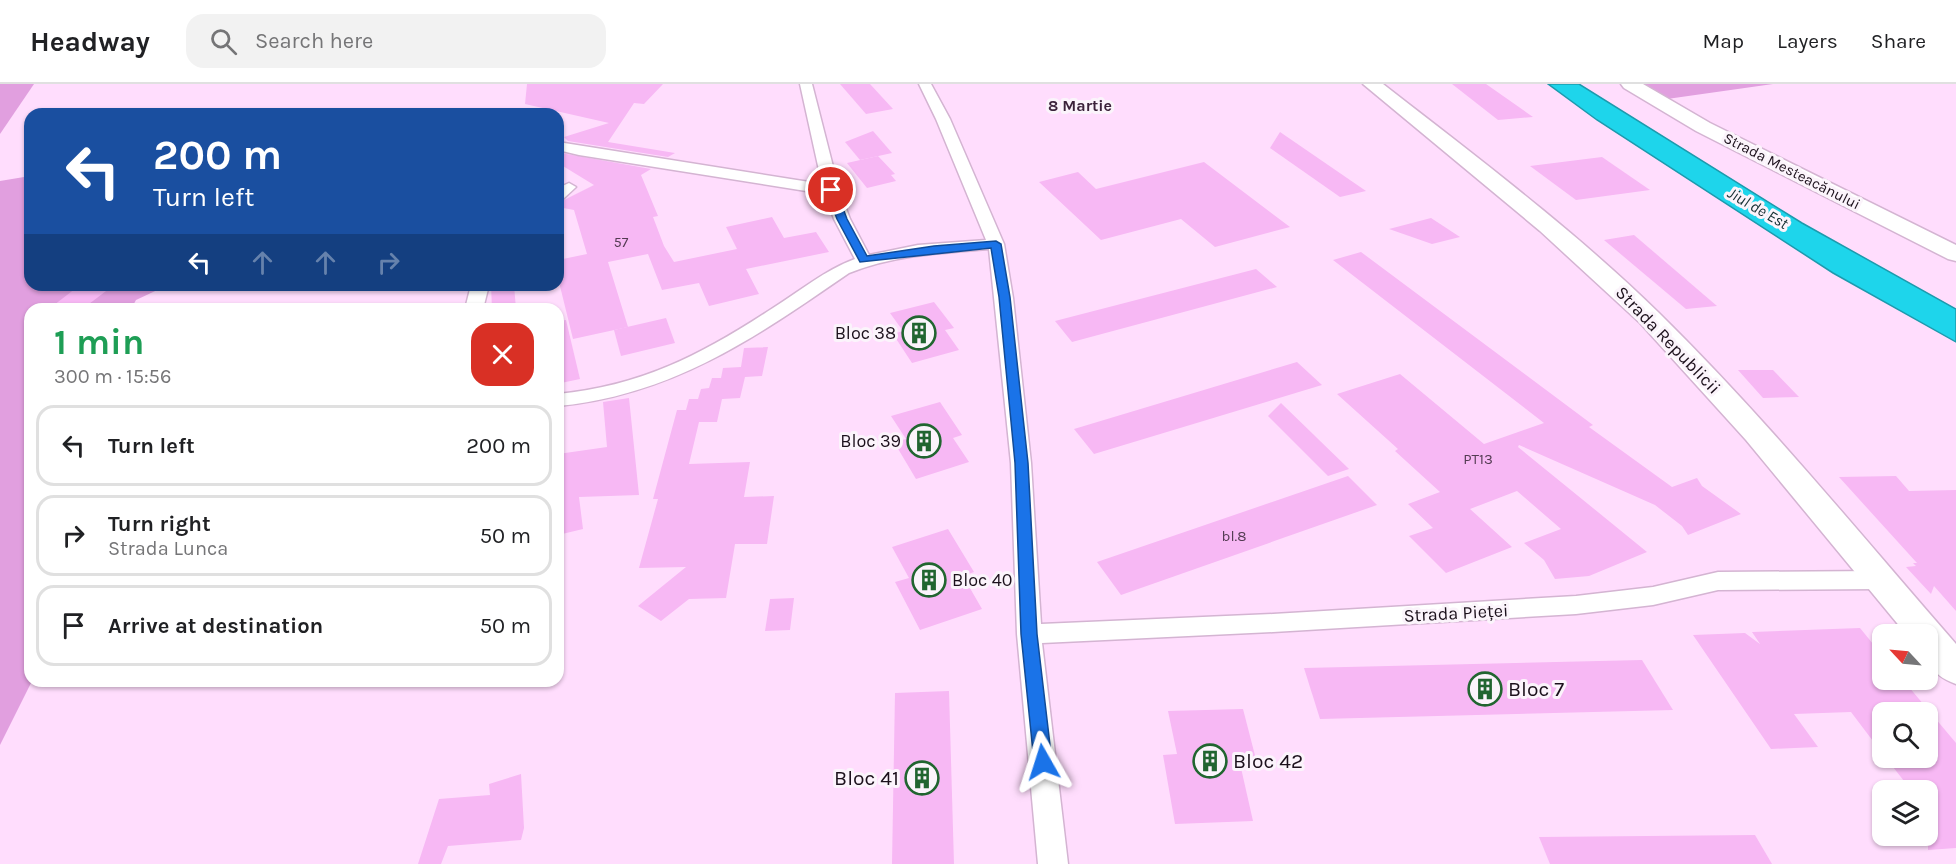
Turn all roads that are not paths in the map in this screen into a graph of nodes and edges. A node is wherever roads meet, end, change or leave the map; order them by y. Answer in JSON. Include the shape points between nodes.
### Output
{"nodes":[{"id":1,"x":806,"y":84,"type":"edge"},
{"id":2,"x":925,"y":84,"type":"edge"},
{"id":3,"x":1372,"y":84,"type":"edge"},
{"id":4,"x":1630,"y":84,"type":"edge"},
{"id":5,"x":564,"y":148,"type":"edge"},
{"id":6,"x":831,"y":190,"type":"junction"},
{"id":7,"x":996,"y":244,"type":"junction"},
{"id":8,"x":1956,"y":254,"type":"edge"},
{"id":9,"x":864,"y":260,"type":"junction"},
{"id":10,"x":564,"y":400,"type":"edge"},
{"id":11,"x":1880,"y":580,"type":"junction"},
{"id":12,"x":1918,"y":624,"type":"edge"},
{"id":13,"x":1029,"y":634,"type":"junction"},
{"id":14,"x":1938,"y":648,"type":"edge"},
{"id":15,"x":1956,"y":669,"type":"edge"},
{"id":16,"x":1053,"y":864,"type":"edge"}],
"edges":[{"from":1,"to":6,"type":"street"},
{"from":2,"to":7,"type":"street"},
{"from":3,"to":11,"type":"main road","name":"Strada Republicii","via":[[1550,227],[1650,319],[1778,458]]},
{"from":4,"to":8,"type":"main road","name":"Strada Mesteacănului","via":[[1703,127]]},
{"from":5,"to":6,"type":"street"},
{"from":6,"to":9,"type":"street"},
{"from":7,"to":9,"type":"street"},
{"from":7,"to":13,"type":"street","via":[[1021,463]]},
{"from":9,"to":10,"type":"street","via":[[843,269],[722,348],[626,389]]},
{"from":11,"to":12,"type":"main road","name":"Strada Republicii"},
{"from":11,"to":13,"type":"street","name":"Strada Pieței","via":[[1718,581],[1653,596],[1576,605]]},
{"from":13,"to":16,"type":"street"},
{"from":14,"to":15,"type":"main road","name":"Strada Republicii"}]}
